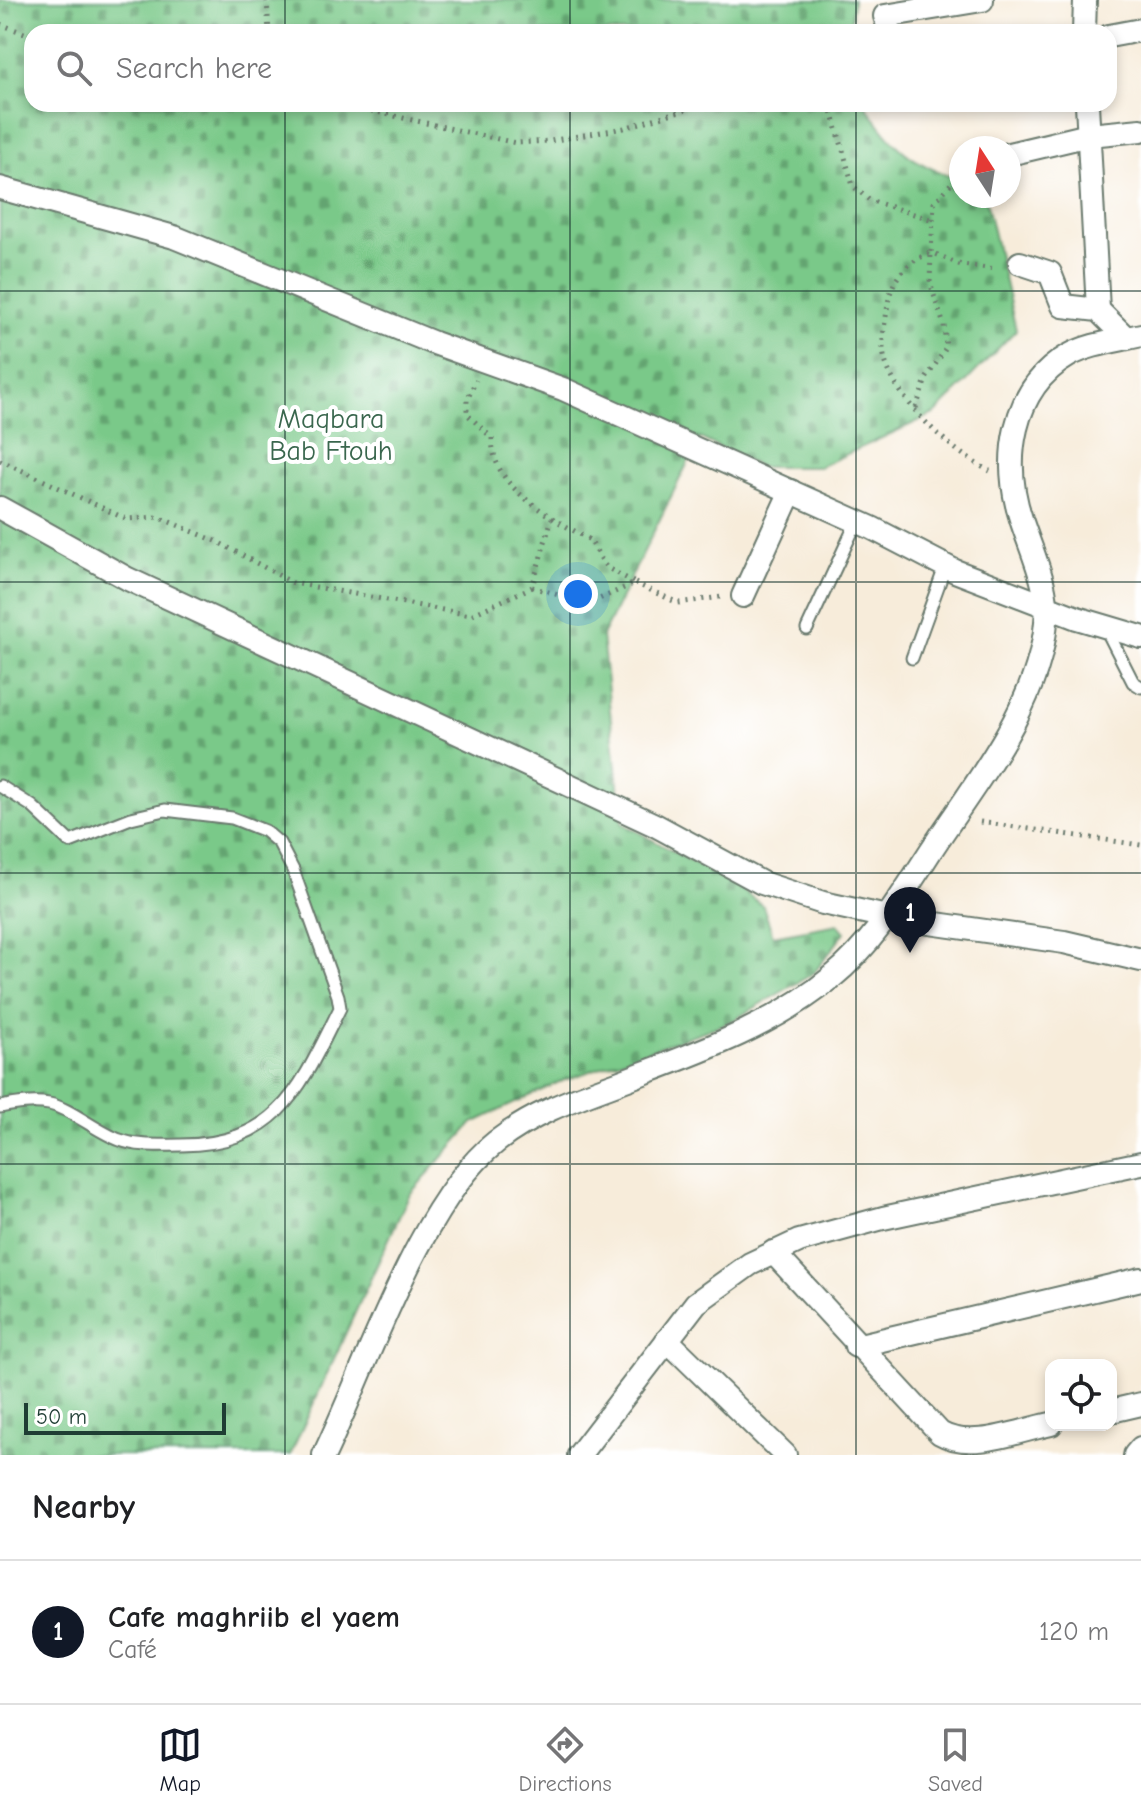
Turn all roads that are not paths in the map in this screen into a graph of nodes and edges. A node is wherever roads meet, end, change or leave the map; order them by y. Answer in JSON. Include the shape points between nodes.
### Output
{"nodes":[{"id":1,"x":982,"y":0,"type":"edge"},
{"id":2,"x":1085,"y":0,"type":"edge"},
{"id":3,"x":888,"y":24,"type":"edge"},
{"id":4,"x":1084,"y":24,"type":"edge"},
{"id":5,"x":1141,"y":30,"type":"edge"},
{"id":6,"x":1117,"y":34,"type":"edge"},
{"id":7,"x":1088,"y":112,"type":"edge"},
{"id":8,"x":1141,"y":130,"type":"edge"},
{"id":9,"x":1089,"y":135,"type":"junction"},
{"id":10,"x":1021,"y":151,"type":"edge"},
{"id":11,"x":0,"y":188,"type":"edge"},
{"id":12,"x":1020,"y":263,"type":"road end"},
{"id":13,"x":1098,"y":310,"type":"junction"},
{"id":14,"x":1134,"y":336,"type":"edge"},
{"id":15,"x":791,"y":491,"type":"junction"},
{"id":16,"x":0,"y":508,"type":"edge"},
{"id":17,"x":857,"y":521,"type":"junction"},
{"id":18,"x":945,"y":567,"type":"junction"},
{"id":19,"x":743,"y":596,"type":"road end"},
{"id":20,"x":1046,"y":605,"type":"junction"},
{"id":21,"x":1104,"y":626,"type":"junction"},
{"id":22,"x":807,"y":629,"type":"dead end"},
{"id":23,"x":1141,"y":637,"type":"edge"},
{"id":24,"x":912,"y":658,"type":"dead end"},
{"id":25,"x":1141,"y":687,"type":"edge"},
{"id":26,"x":0,"y":786,"type":"edge"},
{"id":27,"x":887,"y":917,"type":"junction"},
{"id":28,"x":1141,"y":960,"type":"edge"},
{"id":29,"x":0,"y":1107,"type":"edge"},
{"id":30,"x":1141,"y":1163,"type":"edge"},
{"id":31,"x":773,"y":1252,"type":"junction"},
{"id":32,"x":1141,"y":1279,"type":"edge"},
{"id":33,"x":667,"y":1340,"type":"junction"},
{"id":34,"x":856,"y":1346,"type":"junction"},
{"id":35,"x":1141,"y":1404,"type":"edge"},
{"id":36,"x":1117,"y":1410,"type":"edge"},
{"id":37,"x":1045,"y":1425,"type":"edge"},
{"id":38,"x":1141,"y":1448,"type":"edge"},
{"id":39,"x":587,"y":1452,"type":"edge"},
{"id":40,"x":324,"y":1455,"type":"edge"},
{"id":41,"x":785,"y":1455,"type":"edge"},
{"id":42,"x":1135,"y":1455,"type":"edge"}],
"edges":[{"from":1,"to":3,"type":"street","via":[[885,16]]},
{"from":2,"to":4,"type":"street"},
{"from":5,"to":6,"type":"street"},
{"from":7,"to":9,"type":"street"},
{"from":8,"to":9,"type":"street"},
{"from":9,"to":10,"type":"street"},
{"from":9,"to":13,"type":"street"},
{"from":11,"to":15,"type":"street","via":[[174,237],[563,389]]},
{"from":12,"to":13,"type":"street","via":[[1050,273],[1063,306]]},
{"from":13,"to":14,"type":"street"},
{"from":14,"to":20,"type":"street","via":[[1068,356],[1041,378],[1017,420],[1012,481]]},
{"from":15,"to":17,"type":"street"},
{"from":15,"to":19,"type":"street"},
{"from":16,"to":27,"type":"street","via":[[128,579],[678,836],[762,883]]},
{"from":17,"to":18,"type":"street"},
{"from":17,"to":22,"type":"lane"},
{"from":18,"to":20,"type":"street"},
{"from":18,"to":24,"type":"lane"},
{"from":20,"to":21,"type":"street"},
{"from":20,"to":27,"type":"street","via":[[1044,639],[1026,693],[988,764]]},
{"from":21,"to":23,"type":"street"},
{"from":21,"to":25,"type":"lane","via":[[1133,682]]},
{"from":26,"to":29,"type":"lane","via":[[32,806],[70,842],[165,810],[232,818],[265,831],[279,843],[293,870],[340,1008],[284,1106],[241,1137],[147,1145],[95,1130],[51,1104]]},
{"from":27,"to":28,"type":"street","via":[[1064,942]]},
{"from":27,"to":40,"type":"street","via":[[832,978],[779,1013],[541,1113],[486,1151],[465,1174],[416,1253]]},
{"from":30,"to":31,"type":"street","via":[[883,1218]]},
{"from":31,"to":33,"type":"street","via":[[714,1286]]},
{"from":31,"to":34,"type":"street"},
{"from":32,"to":34,"type":"street"},
{"from":33,"to":39,"type":"street"},
{"from":33,"to":41,"type":"street"},
{"from":34,"to":37,"type":"street","via":[[953,1441]]},
{"from":35,"to":36,"type":"street"},
{"from":38,"to":42,"type":"street"}]}
